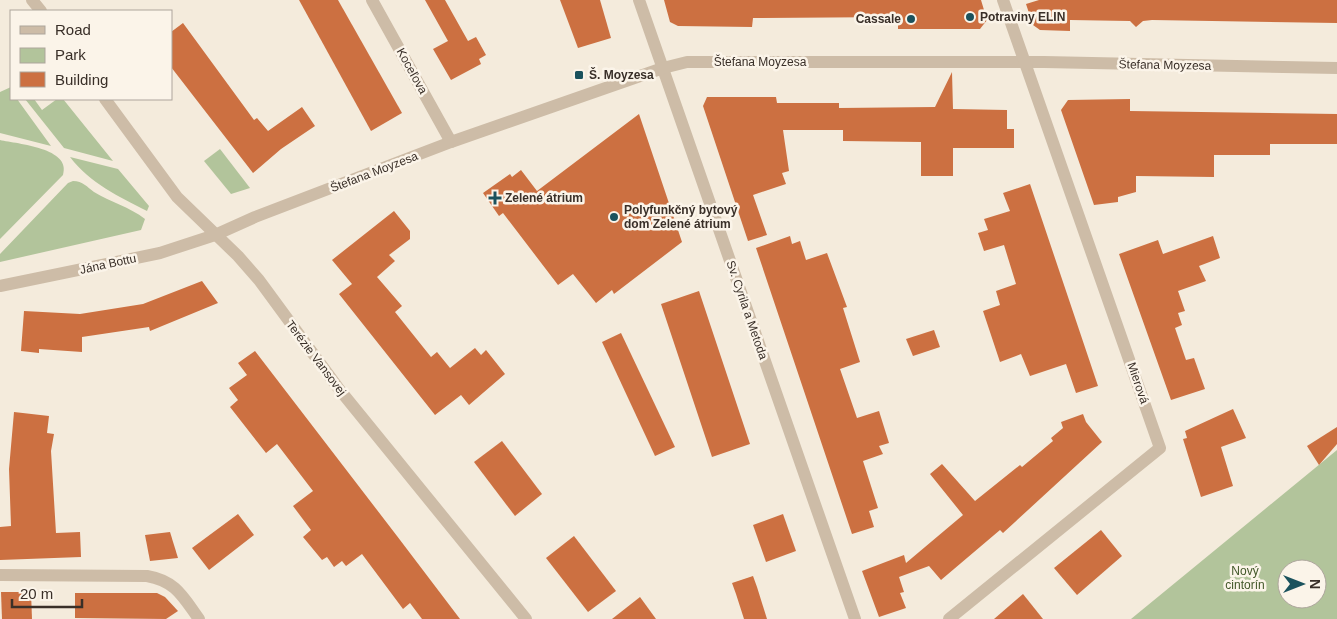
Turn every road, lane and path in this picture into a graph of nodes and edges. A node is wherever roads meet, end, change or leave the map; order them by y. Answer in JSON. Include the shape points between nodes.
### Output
{"nodes":[{"id":1,"x":372,"y":0,"type":"edge"},
{"id":2,"x":640,"y":0,"type":"edge"},
{"id":3,"x":1003,"y":0,"type":"edge"},
{"id":4,"x":1024,"y":62,"type":"junction"},
{"id":5,"x":663,"y":68,"type":"junction"},
{"id":6,"x":1337,"y":68,"type":"edge"},
{"id":7,"x":106,"y":100,"type":"edge"},
{"id":8,"x":451,"y":142,"type":"junction"},
{"id":9,"x":215,"y":235,"type":"junction"},
{"id":10,"x":0,"y":286,"type":"edge"},
{"id":11,"x":0,"y":575,"type":"edge"},
{"id":12,"x":199,"y":619,"type":"edge"},
{"id":13,"x":526,"y":619,"type":"edge"},
{"id":14,"x":855,"y":619,"type":"edge"},
{"id":15,"x":949,"y":619,"type":"edge"}],
"edges":[{"from":1,"to":8,"type":"street","name":"Koceľova"},
{"from":2,"to":5,"type":"street","name":"Sv. Cyrila a Metoda"},
{"from":3,"to":4,"type":"street","name":"Mierová"},
{"from":4,"to":5,"type":"street","name":"Štefana Moyzesa","via":[[687,62]]},
{"from":4,"to":6,"type":"street","name":"Štefana Moyzesa"},
{"from":4,"to":15,"type":"street","name":"Mierová","via":[[1160,448]]},
{"from":5,"to":8,"type":"street","name":"Štefana Moyzesa"},
{"from":5,"to":14,"type":"street","name":"Sv. Cyrila a Metoda"},
{"from":7,"to":9,"type":"street","name":"Terézie Vansovej","via":[[177,197]]},
{"from":8,"to":9,"type":"street","name":"Štefana Moyzesa"},
{"from":9,"to":10,"type":"street","name":"Jána Bottu","via":[[160,253]]},
{"from":9,"to":13,"type":"street","name":"Terézie Vansovej","via":[[259,280],[339,389]]},
{"from":11,"to":12,"type":"street","via":[[147,576],[163,579],[176,588]]}]}
